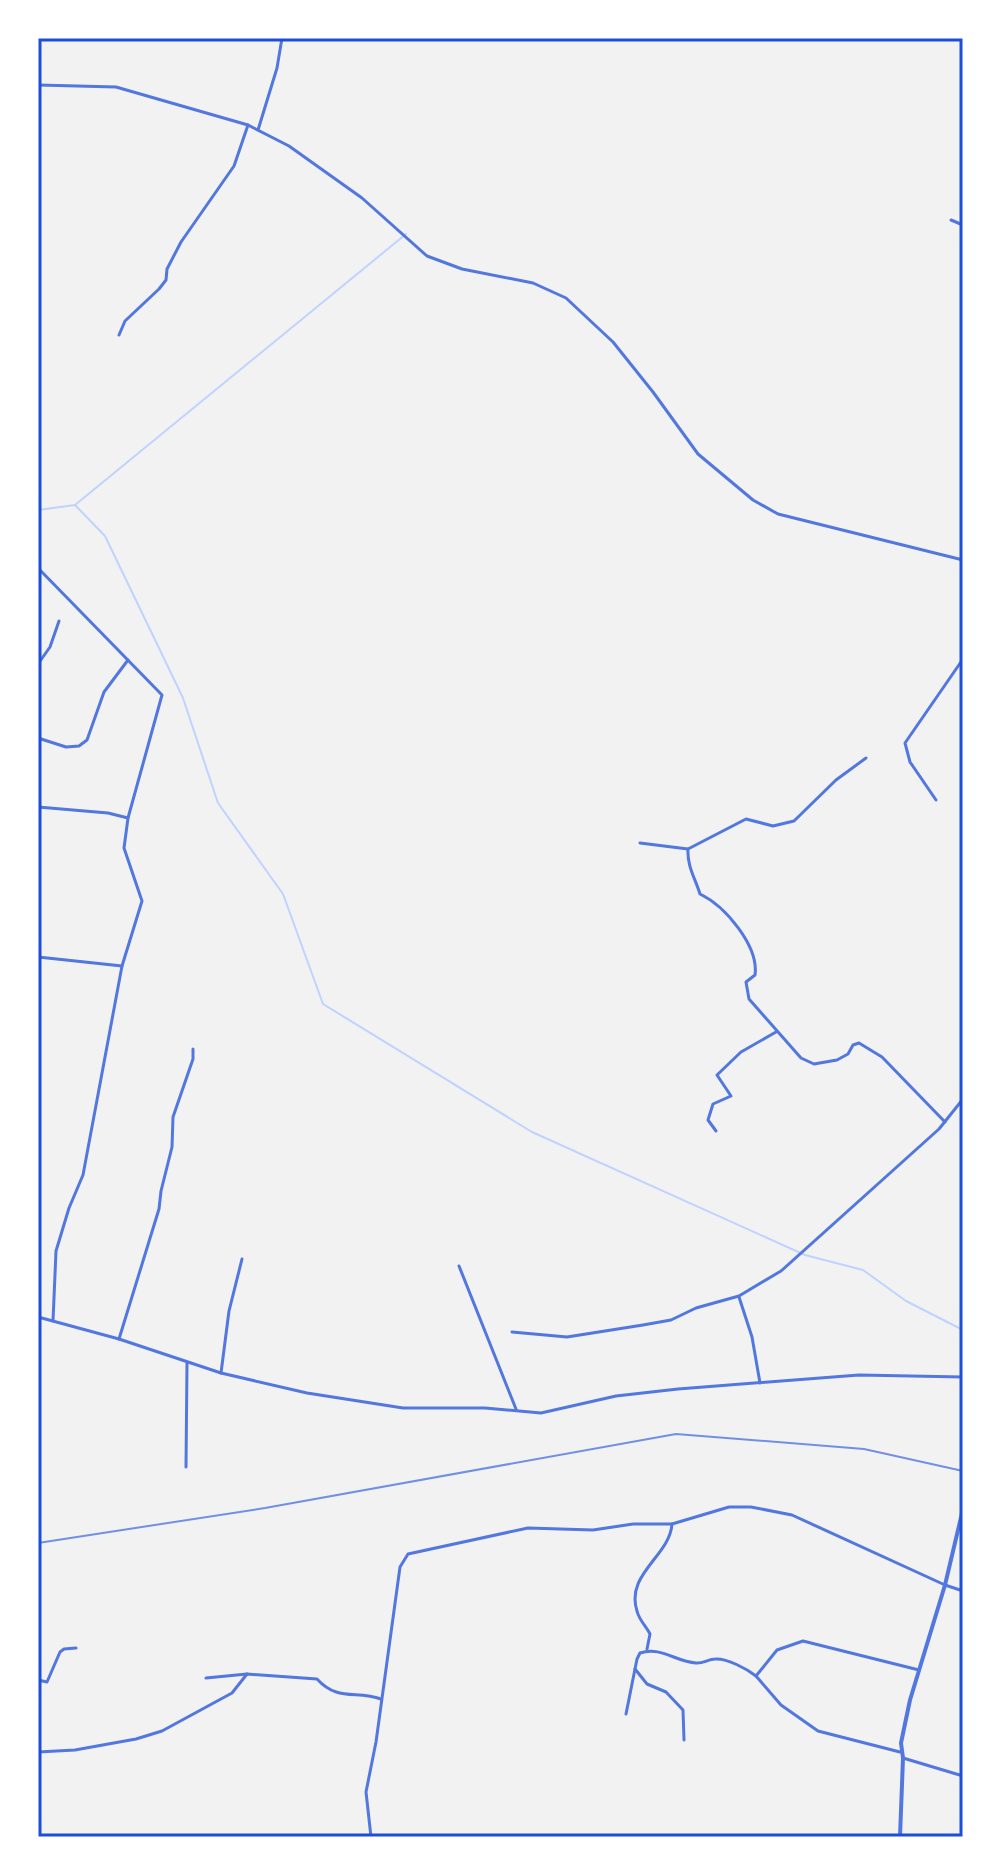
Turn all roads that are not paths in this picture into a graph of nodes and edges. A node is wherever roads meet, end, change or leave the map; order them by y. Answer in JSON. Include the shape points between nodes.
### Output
{"nodes":[{"id":1,"x":282,"y":38,"type":"edge"},
{"id":2,"x":38,"y":85,"type":"edge"},
{"id":3,"x":248,"y":125,"type":"junction"},
{"id":4,"x":258,"y":130,"type":"junction"},
{"id":5,"x":951,"y":220,"type":"dead end"},
{"id":6,"x":963,"y":225,"type":"edge"},
{"id":7,"x":119,"y":335,"type":"dead end"},
{"id":8,"x":963,"y":560,"type":"edge"},
{"id":9,"x":38,"y":568,"type":"edge"},
{"id":10,"x":59,"y":621,"type":"dead end"},
{"id":11,"x":963,"y":659,"type":"edge"},
{"id":12,"x":128,"y":660,"type":"junction"},
{"id":13,"x":38,"y":664,"type":"edge"},
{"id":14,"x":38,"y":738,"type":"edge"},
{"id":15,"x":866,"y":758,"type":"dead end"},
{"id":16,"x":936,"y":800,"type":"dead end"},
{"id":17,"x":38,"y":807,"type":"edge"},
{"id":18,"x":128,"y":818,"type":"junction"},
{"id":19,"x":640,"y":843,"type":"dead end"},
{"id":20,"x":688,"y":849,"type":"junction"},
{"id":21,"x":38,"y":957,"type":"edge"},
{"id":22,"x":122,"y":966,"type":"junction"},
{"id":23,"x":776,"y":1032,"type":"junction"},
{"id":24,"x":193,"y":1049,"type":"dead end"},
{"id":25,"x":963,"y":1099,"type":"edge"},
{"id":26,"x":945,"y":1122,"type":"junction"},
{"id":27,"x":716,"y":1131,"type":"dead end"},
{"id":28,"x":242,"y":1259,"type":"dead end"},
{"id":29,"x":459,"y":1266,"type":"dead end"},
{"id":30,"x":739,"y":1296,"type":"junction"},
{"id":31,"x":38,"y":1317,"type":"edge"},
{"id":32,"x":53,"y":1321,"type":"junction"},
{"id":33,"x":512,"y":1332,"type":"dead end"},
{"id":34,"x":119,"y":1339,"type":"junction"},
{"id":35,"x":187,"y":1363,"type":"junction"},
{"id":36,"x":221,"y":1373,"type":"junction"},
{"id":37,"x":963,"y":1377,"type":"edge"},
{"id":38,"x":760,"y":1383,"type":"junction"},
{"id":39,"x":516,"y":1409,"type":"junction"},
{"id":40,"x":186,"y":1467,"type":"dead end"},
{"id":41,"x":963,"y":1509,"type":"edge"},
{"id":42,"x":672,"y":1524,"type":"junction"},
{"id":43,"x":945,"y":1585,"type":"junction"},
{"id":44,"x":963,"y":1591,"type":"edge"},
{"id":45,"x":76,"y":1648,"type":"dead end"},
{"id":46,"x":647,"y":1651,"type":"junction"},
{"id":47,"x":635,"y":1669,"type":"junction"},
{"id":48,"x":919,"y":1670,"type":"junction"},
{"id":49,"x":247,"y":1674,"type":"junction"},
{"id":50,"x":756,"y":1676,"type":"junction"},
{"id":51,"x":206,"y":1678,"type":"dead end"},
{"id":52,"x":38,"y":1680,"type":"edge"},
{"id":53,"x":381,"y":1699,"type":"junction"},
{"id":54,"x":626,"y":1714,"type":"dead end"},
{"id":55,"x":684,"y":1740,"type":"dead end"},
{"id":56,"x":38,"y":1752,"type":"edge"},
{"id":57,"x":901,"y":1752,"type":"junction"},
{"id":58,"x":903,"y":1758,"type":"junction"},
{"id":59,"x":963,"y":1776,"type":"edge"},
{"id":60,"x":371,"y":1837,"type":"edge"},
{"id":61,"x":900,"y":1837,"type":"edge"}],
"edges":[{"from":1,"to":4,"type":"street"},
{"from":2,"to":3,"type":"street","via":[[116,87]]},
{"from":3,"to":4,"type":"street"},
{"from":3,"to":7,"type":"street","via":[[234,166],[188,230],[166,280],[125,321]]},
{"from":4,"to":8,"type":"street","via":[[362,198],[427,256],[533,283],[566,298],[613,342],[698,454],[753,500],[778,514]]},
{"from":5,"to":6,"type":"street"},
{"from":9,"to":12,"type":"street"},
{"from":10,"to":13,"type":"street"},
{"from":11,"to":16,"type":"street","via":[[905,743],[910,762]]},
{"from":12,"to":14,"type":"street","via":[[104,692],[87,740],[66,747]]},
{"from":12,"to":18,"type":"street","via":[[162,695]]},
{"from":15,"to":20,"type":"street","via":[[794,821],[773,826],[746,819]]},
{"from":17,"to":18,"type":"street"},
{"from":18,"to":22,"type":"street","via":[[124,848],[142,901]]},
{"from":19,"to":20,"type":"street"},
{"from":20,"to":23,"type":"street","via":[[700,894],[725,912],[748,946],[756,963],[755,975],[746,982],[749,999]]},
{"from":21,"to":22,"type":"street"},
{"from":22,"to":32,"type":"street","via":[[83,1175],[56,1251]]},
{"from":23,"to":26,"type":"street","via":[[814,1064],[837,1060],[859,1043],[882,1057]]},
{"from":23,"to":27,"type":"street","via":[[741,1052],[717,1075],[731,1096],[713,1104],[708,1120]]},
{"from":24,"to":34,"type":"street","via":[[173,1117],[159,1209]]},
{"from":25,"to":26,"type":"street"},
{"from":26,"to":30,"type":"street","via":[[781,1271]]},
{"from":28,"to":36,"type":"street"},
{"from":29,"to":39,"type":"street"},
{"from":30,"to":33,"type":"street","via":[[671,1320],[567,1337]]},
{"from":30,"to":38,"type":"street"},
{"from":31,"to":32,"type":"street"},
{"from":32,"to":34,"type":"street"},
{"from":34,"to":35,"type":"street"},
{"from":35,"to":36,"type":"street"},
{"from":35,"to":40,"type":"street"},
{"from":36,"to":39,"type":"street","via":[[403,1408]]},
{"from":37,"to":38,"type":"street","via":[[859,1375]]},
{"from":38,"to":39,"type":"street","via":[[616,1396],[541,1413]]},
{"from":41,"to":43,"type":"street"},
{"from":42,"to":43,"type":"street","via":[[729,1507],[767,1508]]},
{"from":42,"to":46,"type":"street","via":[[672,1533],[637,1587],[637,1611],[650,1634]]},
{"from":42,"to":53,"type":"street","via":[[528,1528],[408,1554],[400,1567]]},
{"from":43,"to":44,"type":"street"},
{"from":43,"to":48,"type":"street"},
{"from":45,"to":52,"type":"street","via":[[60,1652],[47,1682]]},
{"from":46,"to":47,"type":"street","via":[[640,1653]]},
{"from":46,"to":50,"type":"street","via":[[696,1663],[722,1659]]},
{"from":47,"to":54,"type":"street"},
{"from":47,"to":55,"type":"street","via":[[683,1710]]},
{"from":48,"to":50,"type":"street","via":[[803,1641],[777,1650]]},
{"from":48,"to":57,"type":"street"},
{"from":49,"to":51,"type":"street"},
{"from":49,"to":53,"type":"street","via":[[317,1679],[341,1694]]},
{"from":49,"to":56,"type":"street","via":[[232,1693],[162,1731],[75,1750]]},
{"from":50,"to":57,"type":"street","via":[[781,1705],[818,1731]]},
{"from":53,"to":60,"type":"street","via":[[366,1792]]},
{"from":57,"to":58,"type":"street"},
{"from":58,"to":59,"type":"street"},
{"from":58,"to":61,"type":"street"}]}
